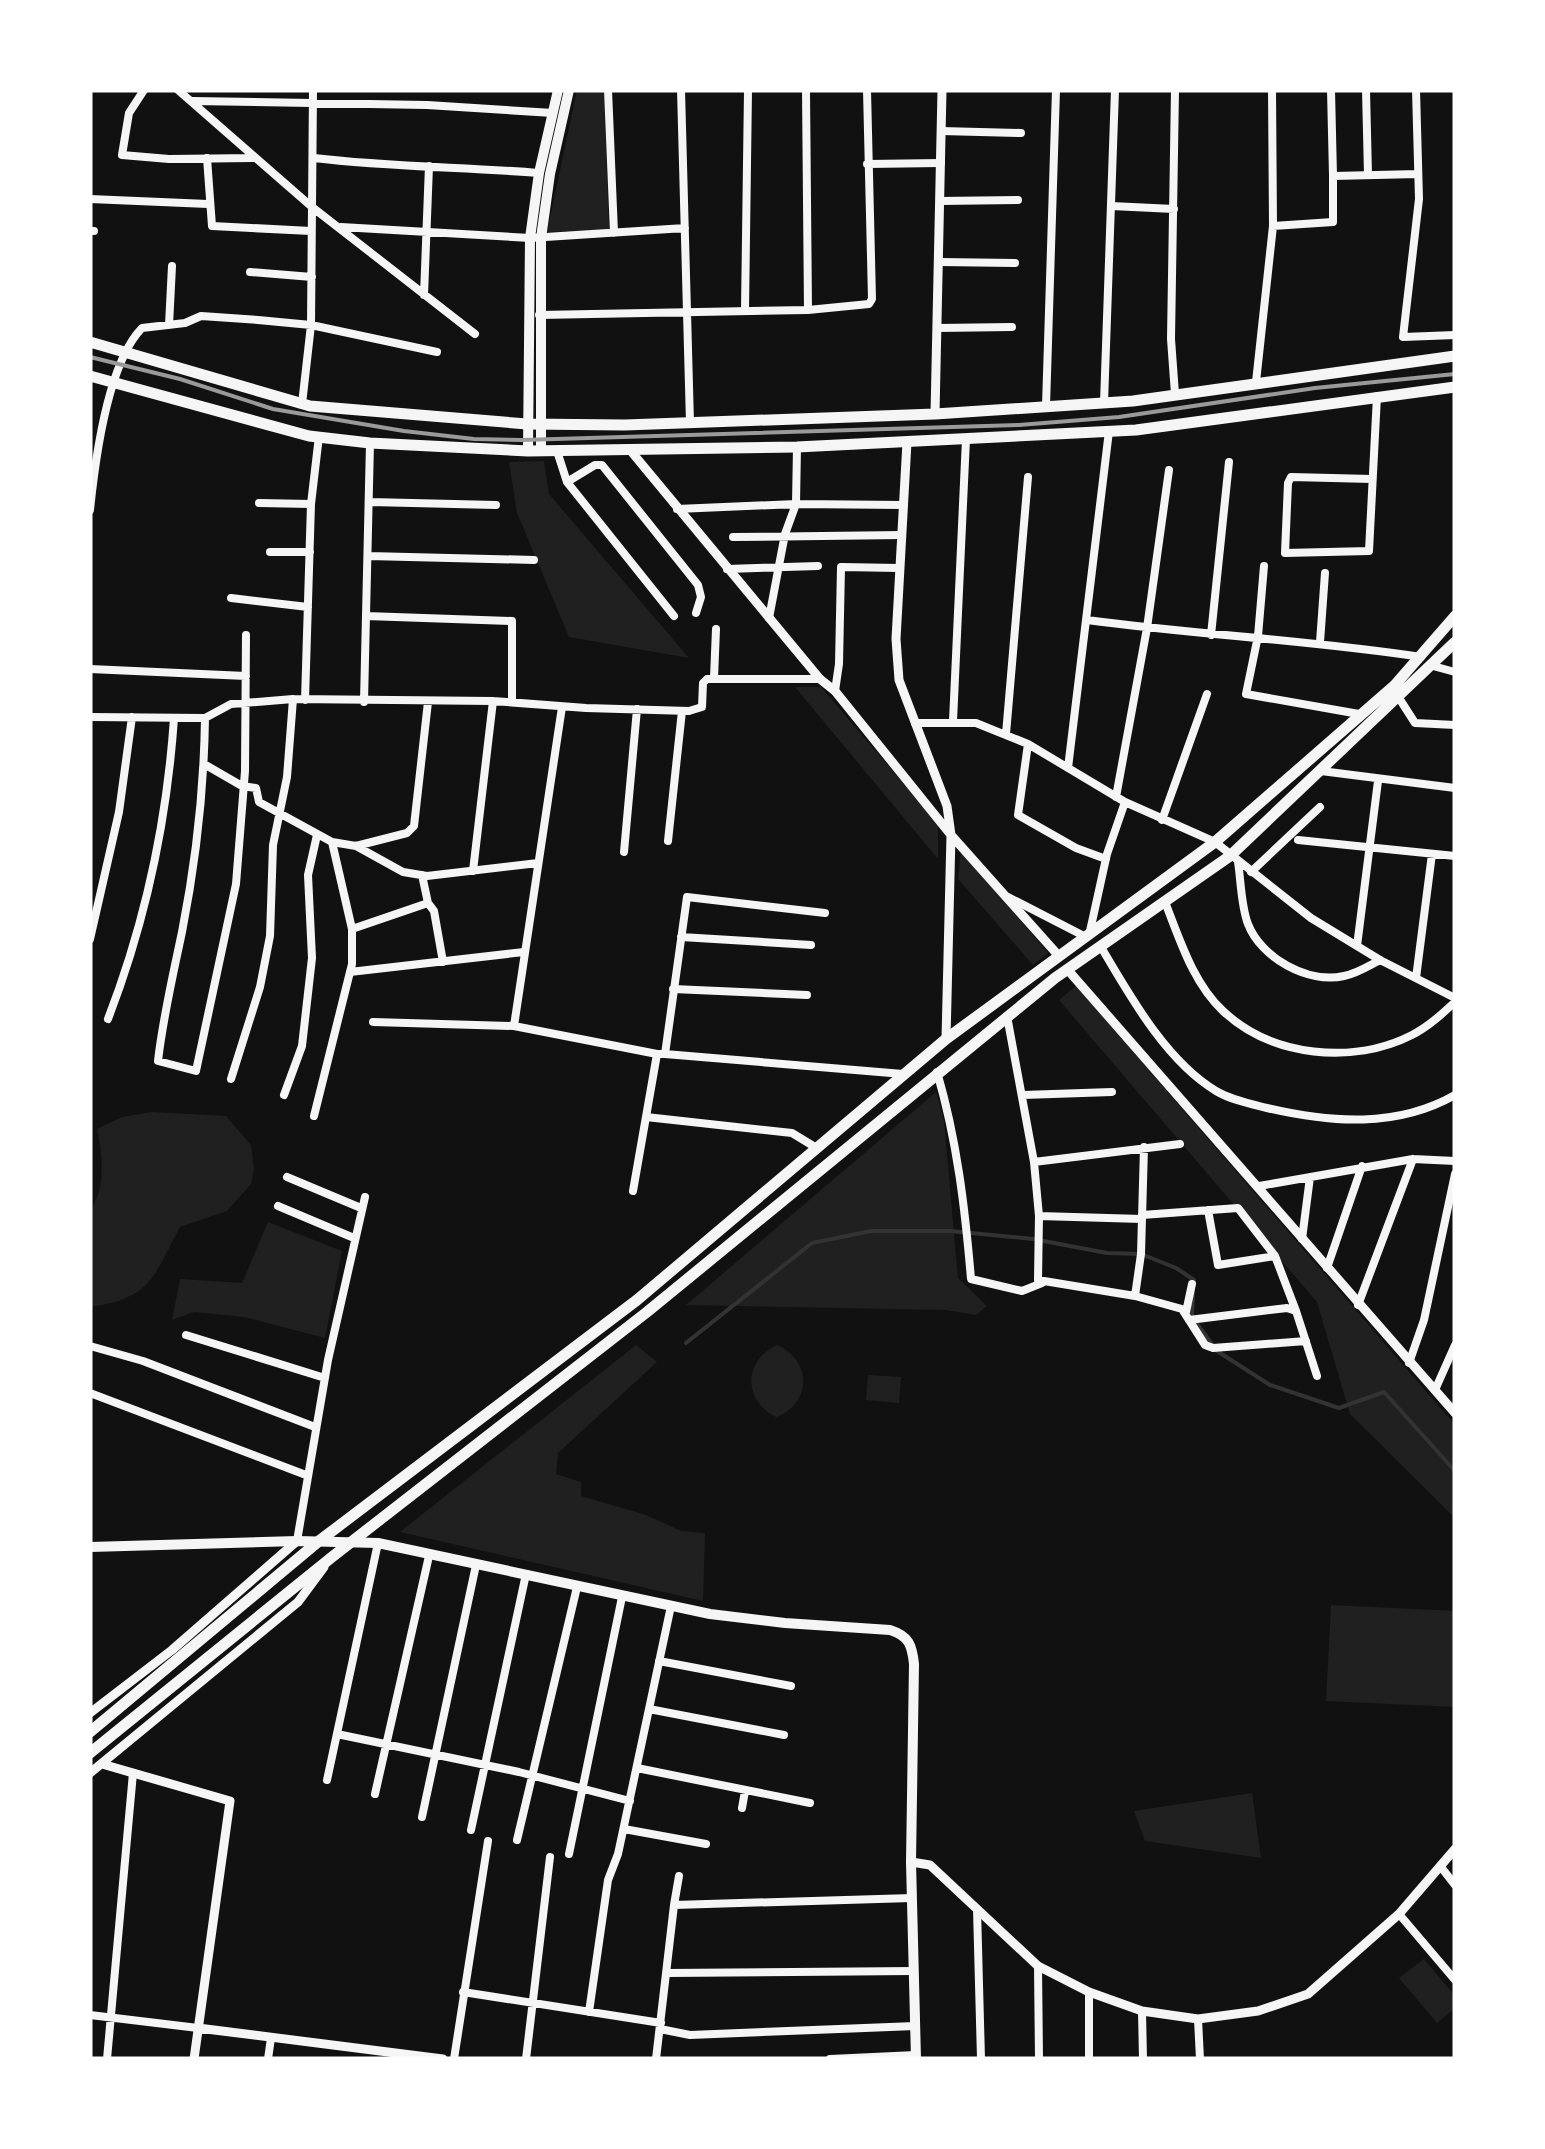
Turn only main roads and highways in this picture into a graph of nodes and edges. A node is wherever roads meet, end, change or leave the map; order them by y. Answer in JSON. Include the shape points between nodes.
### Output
{"nodes":[{"id":1,"x":558,"y":90,"type":"edge"},
{"id":2,"x":569,"y":90,"type":"edge"},
{"id":3,"x":535,"y":238,"type":"junction"},
{"id":4,"x":90,"y":342,"type":"edge"},
{"id":5,"x":1455,"y":356,"type":"edge"},
{"id":6,"x":90,"y":376,"type":"edge"},
{"id":7,"x":1455,"y":387,"type":"edge"},
{"id":8,"x":534,"y":424,"type":"junction"},
{"id":9,"x":534,"y":451,"type":"junction"},
{"id":10,"x":1455,"y":616,"type":"edge"},
{"id":11,"x":1455,"y":642,"type":"edge"},
{"id":12,"x":318,"y":1541,"type":"junction"},
{"id":13,"x":351,"y":1543,"type":"junction"},
{"id":14,"x":90,"y":1547,"type":"edge"},
{"id":15,"x":90,"y":1732,"type":"edge"},
{"id":16,"x":90,"y":1752,"type":"edge"},
{"id":17,"x":916,"y":2057,"type":"edge"}],
"edges":[{"from":1,"to":3,"type":"main road","via":[[539,173]]},
{"from":2,"to":3,"type":"main road"},
{"from":3,"to":8,"type":"main road"},
{"from":3,"to":8,"type":"main road"},
{"from":4,"to":8,"type":"main road","via":[[302,404]]},
{"from":5,"to":8,"type":"main road","via":[[1104,403]]},
{"from":6,"to":9,"type":"main road","via":[[308,436]]},
{"from":7,"to":9,"type":"main road","via":[[1110,431],[797,447]]},
{"from":8,"to":9,"type":"main road"},
{"from":10,"to":12,"type":"main road","via":[[1421,657],[1215,842],[946,1040],[637,1300]]},
{"from":11,"to":13,"type":"main road","via":[[1234,859],[1007,1016],[648,1312]]},
{"from":12,"to":13,"type":"main road"},
{"from":12,"to":14,"type":"main road"},
{"from":12,"to":15,"type":"main road"},
{"from":13,"to":16,"type":"main road"},
{"from":13,"to":17,"type":"main road","via":[[378,1543],[671,1606],[890,1630],[908,1640],[914,1664],[910,1862]]}]}
